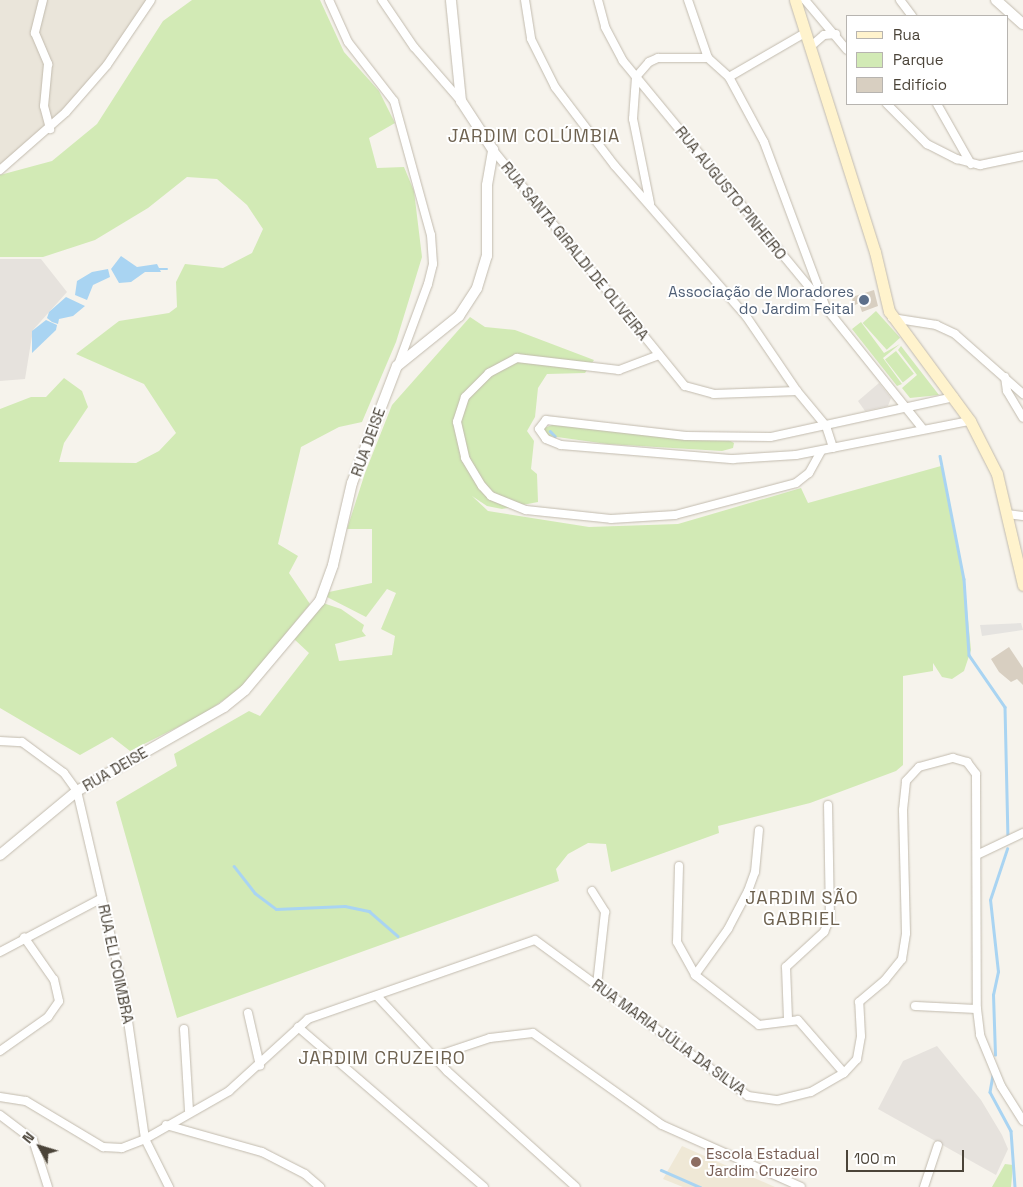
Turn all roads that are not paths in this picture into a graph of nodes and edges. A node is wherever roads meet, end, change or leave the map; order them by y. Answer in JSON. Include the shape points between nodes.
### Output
{"nodes":[{"id":1,"x":42,"y":0,"type":"edge"},
{"id":2,"x":151,"y":0,"type":"edge"},
{"id":3,"x":329,"y":0,"type":"edge"},
{"id":4,"x":382,"y":0,"type":"edge"},
{"id":5,"x":451,"y":0,"type":"edge"},
{"id":6,"x":525,"y":0,"type":"edge"},
{"id":7,"x":598,"y":0,"type":"edge"},
{"id":8,"x":688,"y":0,"type":"edge"},
{"id":9,"x":795,"y":0,"type":"edge"},
{"id":10,"x":805,"y":0,"type":"edge"},
{"id":11,"x":900,"y":0,"type":"edge"},
{"id":12,"x":996,"y":0,"type":"edge"},
{"id":13,"x":911,"y":15,"type":"edge"},
{"id":14,"x":1023,"y":24,"type":"edge"},
{"id":15,"x":805,"y":32,"type":"junction"},
{"id":16,"x":836,"y":34,"type":"junction"},
{"id":17,"x":810,"y":47,"type":"junction"},
{"id":18,"x":846,"y":49,"type":"edge"},
{"id":19,"x":708,"y":58,"type":"junction"},
{"id":20,"x":636,"y":77,"type":"junction"},
{"id":21,"x":729,"y":77,"type":"junction"},
{"id":22,"x":461,"y":101,"type":"junction"},
{"id":23,"x":888,"y":105,"type":"edge"},
{"id":24,"x":938,"y":105,"type":"edge"},
{"id":25,"x":50,"y":129,"type":"junction"},
{"id":26,"x":493,"y":150,"type":"junction"},
{"id":27,"x":1023,"y":156,"type":"edge"},
{"id":28,"x":970,"y":164,"type":"junction"},
{"id":29,"x":0,"y":170,"type":"edge"},
{"id":30,"x":650,"y":203,"type":"junction"},
{"id":31,"x":807,"y":260,"type":"junction"},
{"id":32,"x":792,"y":269,"type":"junction"},
{"id":33,"x":826,"y":308,"type":"junction"},
{"id":34,"x":892,"y":318,"type":"junction"},
{"id":35,"x":659,"y":355,"type":"junction"},
{"id":36,"x":397,"y":366,"type":"junction"},
{"id":37,"x":1005,"y":377,"type":"junction"},
{"id":38,"x":797,"y":391,"type":"junction"},
{"id":39,"x":1023,"y":394,"type":"edge"},
{"id":40,"x":954,"y":397,"type":"junction"},
{"id":41,"x":908,"y":409,"type":"junction"},
{"id":42,"x":1023,"y":418,"type":"edge"},
{"id":43,"x":970,"y":421,"type":"junction"},
{"id":44,"x":826,"y":426,"type":"junction"},
{"id":45,"x":923,"y":429,"type":"junction"},
{"id":46,"x":833,"y":448,"type":"junction"},
{"id":47,"x":821,"y":451,"type":"junction"},
{"id":48,"x":1007,"y":514,"type":"junction"},
{"id":49,"x":1023,"y":516,"type":"edge"},
{"id":50,"x":1023,"y":585,"type":"edge"},
{"id":51,"x":0,"y":741,"type":"edge"},
{"id":52,"x":78,"y":791,"type":"junction"},
{"id":53,"x":828,"y":805,"type":"dead end"},
{"id":54,"x":759,"y":830,"type":"dead end"},
{"id":55,"x":1023,"y":833,"type":"edge"},
{"id":56,"x":979,"y":854,"type":"junction"},
{"id":57,"x":0,"y":855,"type":"edge"},
{"id":58,"x":679,"y":866,"type":"dead end"},
{"id":59,"x":592,"y":891,"type":"dead end"},
{"id":60,"x":102,"y":898,"type":"junction"},
{"id":61,"x":24,"y":937,"type":"junction"},
{"id":62,"x":0,"y":952,"type":"edge"},
{"id":63,"x":695,"y":975,"type":"junction"},
{"id":64,"x":597,"y":984,"type":"junction"},
{"id":65,"x":376,"y":996,"type":"junction"},
{"id":66,"x":915,"y":1006,"type":"dead end"},
{"id":67,"x":977,"y":1009,"type":"junction"},
{"id":68,"x":248,"y":1013,"type":"dead end"},
{"id":69,"x":788,"y":1019,"type":"junction"},
{"id":70,"x":298,"y":1026,"type":"junction"},
{"id":71,"x":184,"y":1029,"type":"dead end"},
{"id":72,"x":0,"y":1051,"type":"edge"},
{"id":73,"x":433,"y":1057,"type":"junction"},
{"id":74,"x":260,"y":1066,"type":"junction"},
{"id":75,"x":844,"y":1073,"type":"junction"},
{"id":76,"x":0,"y":1097,"type":"edge"},
{"id":77,"x":189,"y":1111,"type":"junction"},
{"id":78,"x":0,"y":1115,"type":"edge"},
{"id":79,"x":1023,"y":1121,"type":"edge"},
{"id":80,"x":166,"y":1125,"type":"junction"},
{"id":81,"x":145,"y":1139,"type":"junction"},
{"id":82,"x":938,"y":1145,"type":"dead end"},
{"id":83,"x":48,"y":1187,"type":"edge"},
{"id":84,"x":169,"y":1187,"type":"edge"},
{"id":85,"x":320,"y":1187,"type":"edge"},
{"id":86,"x":484,"y":1187,"type":"edge"},
{"id":87,"x":576,"y":1187,"type":"edge"},
{"id":88,"x":801,"y":1187,"type":"edge"},
{"id":89,"x":924,"y":1187,"type":"edge"}],
"edges":[{"from":1,"to":25,"type":"street","via":[[35,33],[48,64],[44,106]]},
{"from":2,"to":25,"type":"street","via":[[107,65]]},
{"from":3,"to":36,"type":"street","name":"RUA DEISE","via":[[348,42],[394,101],[431,235],[433,264],[428,284]]},
{"from":4,"to":22,"type":"street","name":"RUA SANTA GIRALDI DE OLIVEIRA","via":[[414,47]]},
{"from":5,"to":22,"type":"street"},
{"from":6,"to":30,"type":"street","via":[[531,39],[555,87],[615,166]]},
{"from":7,"to":20,"type":"street","name":"RUA AUGUSTO PINHEIRO","via":[[614,47]]},
{"from":8,"to":19,"type":"street"},
{"from":9,"to":15,"type":"main road"},
{"from":10,"to":16,"type":"street"},
{"from":11,"to":13,"type":"street"},
{"from":12,"to":14,"type":"street"},
{"from":15,"to":17,"type":"main road"},
{"from":15,"to":21,"type":"street"},
{"from":16,"to":17,"type":"street","via":[[824,35]]},
{"from":16,"to":18,"type":"street"},
{"from":17,"to":34,"type":"main road"},
{"from":19,"to":20,"type":"street","via":[[658,58],[649,62]]},
{"from":19,"to":21,"type":"street"},
{"from":20,"to":30,"type":"street","via":[[633,119]]},
{"from":20,"to":32,"type":"street","name":"RUA AUGUSTO PINHEIRO"},
{"from":21,"to":31,"type":"street","via":[[764,142]]},
{"from":22,"to":26,"type":"street","name":"RUA SANTA GIRALDI DE OLIVEIRA"},
{"from":23,"to":28,"type":"street","via":[[927,144]]},
{"from":24,"to":28,"type":"street"},
{"from":25,"to":29,"type":"street"},
{"from":26,"to":35,"type":"street","name":"RUA SANTA GIRALDI DE OLIVEIRA"},
{"from":26,"to":36,"type":"street","via":[[487,185],[487,256],[477,288],[459,316]]},
{"from":27,"to":28,"type":"street"},
{"from":30,"to":38,"type":"street","via":[[746,316]]},
{"from":31,"to":32,"type":"street"},
{"from":31,"to":33,"type":"street"},
{"from":32,"to":33,"type":"street","name":"RUA AUGUSTO PINHEIRO"},
{"from":33,"to":41,"type":"street","name":"RUA AUGUSTO PINHEIRO"},
{"from":34,"to":37,"type":"street","via":[[946,329],[969,343]]},
{"from":34,"to":40,"type":"main road"},
{"from":35,"to":38,"type":"street","name":"RUA SANTA GIRALDI DE OLIVEIRA","via":[[685,386],[698,392]]},
{"from":35,"to":47,"type":"street","via":[[619,370],[517,358],[488,374],[465,397],[457,422],[465,458],[482,486],[491,496],[526,510],[611,519],[675,515],[796,483],[809,473]]},
{"from":36,"to":52,"type":"street","name":"RUA DEISE","via":[[352,483],[327,585],[308,617],[258,677],[224,707]]},
{"from":37,"to":39,"type":"street"},
{"from":37,"to":42,"type":"street","via":[[1007,391]]},
{"from":38,"to":44,"type":"street"},
{"from":40,"to":41,"type":"street"},
{"from":40,"to":43,"type":"main road"},
{"from":41,"to":44,"type":"street"},
{"from":41,"to":45,"type":"street","name":"RUA AUGUSTO PINHEIRO"},
{"from":43,"to":45,"type":"street"},
{"from":43,"to":48,"type":"main road","via":[[997,474]]},
{"from":44,"to":46,"type":"street"},
{"from":44,"to":47,"type":"street","via":[[748,438],[686,436],[546,420],[538,429],[546,439],[561,445],[694,458],[772,458]]},
{"from":45,"to":46,"type":"street"},
{"from":46,"to":47,"type":"street"},
{"from":48,"to":49,"type":"street"},
{"from":48,"to":50,"type":"main road"},
{"from":51,"to":52,"type":"street","via":[[22,742],[64,773]]},
{"from":52,"to":57,"type":"street","name":"RUA DEISE"},
{"from":52,"to":60,"type":"street","name":"RUA ELI COIMBRA"},
{"from":53,"to":69,"type":"street","via":[[830,918],[824,932],[786,967],[784,981]]},
{"from":54,"to":63,"type":"street","via":[[755,872],[744,900]]},
{"from":55,"to":56,"type":"street"},
{"from":56,"to":67,"type":"street"},
{"from":56,"to":75,"type":"street","name":"RUA MARIA JÚLIA DA SILVA","via":[[976,774],[967,762],[953,758],[919,767],[906,781],[903,810],[906,933],[902,959],[885,980],[861,998],[860,1052]]},
{"from":58,"to":63,"type":"street","via":[[677,942]]},
{"from":59,"to":64,"type":"street","via":[[605,912]]},
{"from":60,"to":61,"type":"street"},
{"from":60,"to":81,"type":"street","name":"RUA ELI COIMBRA","via":[[124,992]]},
{"from":61,"to":62,"type":"street"},
{"from":61,"to":72,"type":"street","via":[[54,980],[59,1001],[48,1017]]},
{"from":63,"to":69,"type":"street","via":[[759,1025]]},
{"from":64,"to":65,"type":"street","name":"RUA MARIA JÚLIA DA SILVA","via":[[534,940]]},
{"from":64,"to":75,"type":"street","name":"RUA MARIA JÚLIA DA SILVA","via":[[756,1099],[792,1098],[811,1092]]},
{"from":65,"to":70,"type":"street","via":[[326,1011]]},
{"from":65,"to":73,"type":"street"},
{"from":66,"to":67,"type":"street"},
{"from":67,"to":79,"type":"street","via":[[980,1035],[1001,1086]]},
{"from":68,"to":74,"type":"street"},
{"from":69,"to":75,"type":"street","via":[[798,1020]]},
{"from":70,"to":74,"type":"street"},
{"from":70,"to":86,"type":"street"},
{"from":71,"to":77,"type":"street"},
{"from":73,"to":87,"type":"street"},
{"from":73,"to":88,"type":"street","via":[[490,1038],[533,1032],[662,1124]]},
{"from":74,"to":77,"type":"street","via":[[229,1091]]},
{"from":76,"to":81,"type":"street","via":[[26,1101],[103,1147],[122,1148]]},
{"from":77,"to":80,"type":"street"},
{"from":78,"to":83,"type":"street","via":[[33,1140]]},
{"from":80,"to":81,"type":"street"},
{"from":80,"to":85,"type":"street","via":[[262,1152],[305,1174]]},
{"from":81,"to":84,"type":"street","name":"RUA ELI COIMBRA"},
{"from":82,"to":89,"type":"street"}]}
